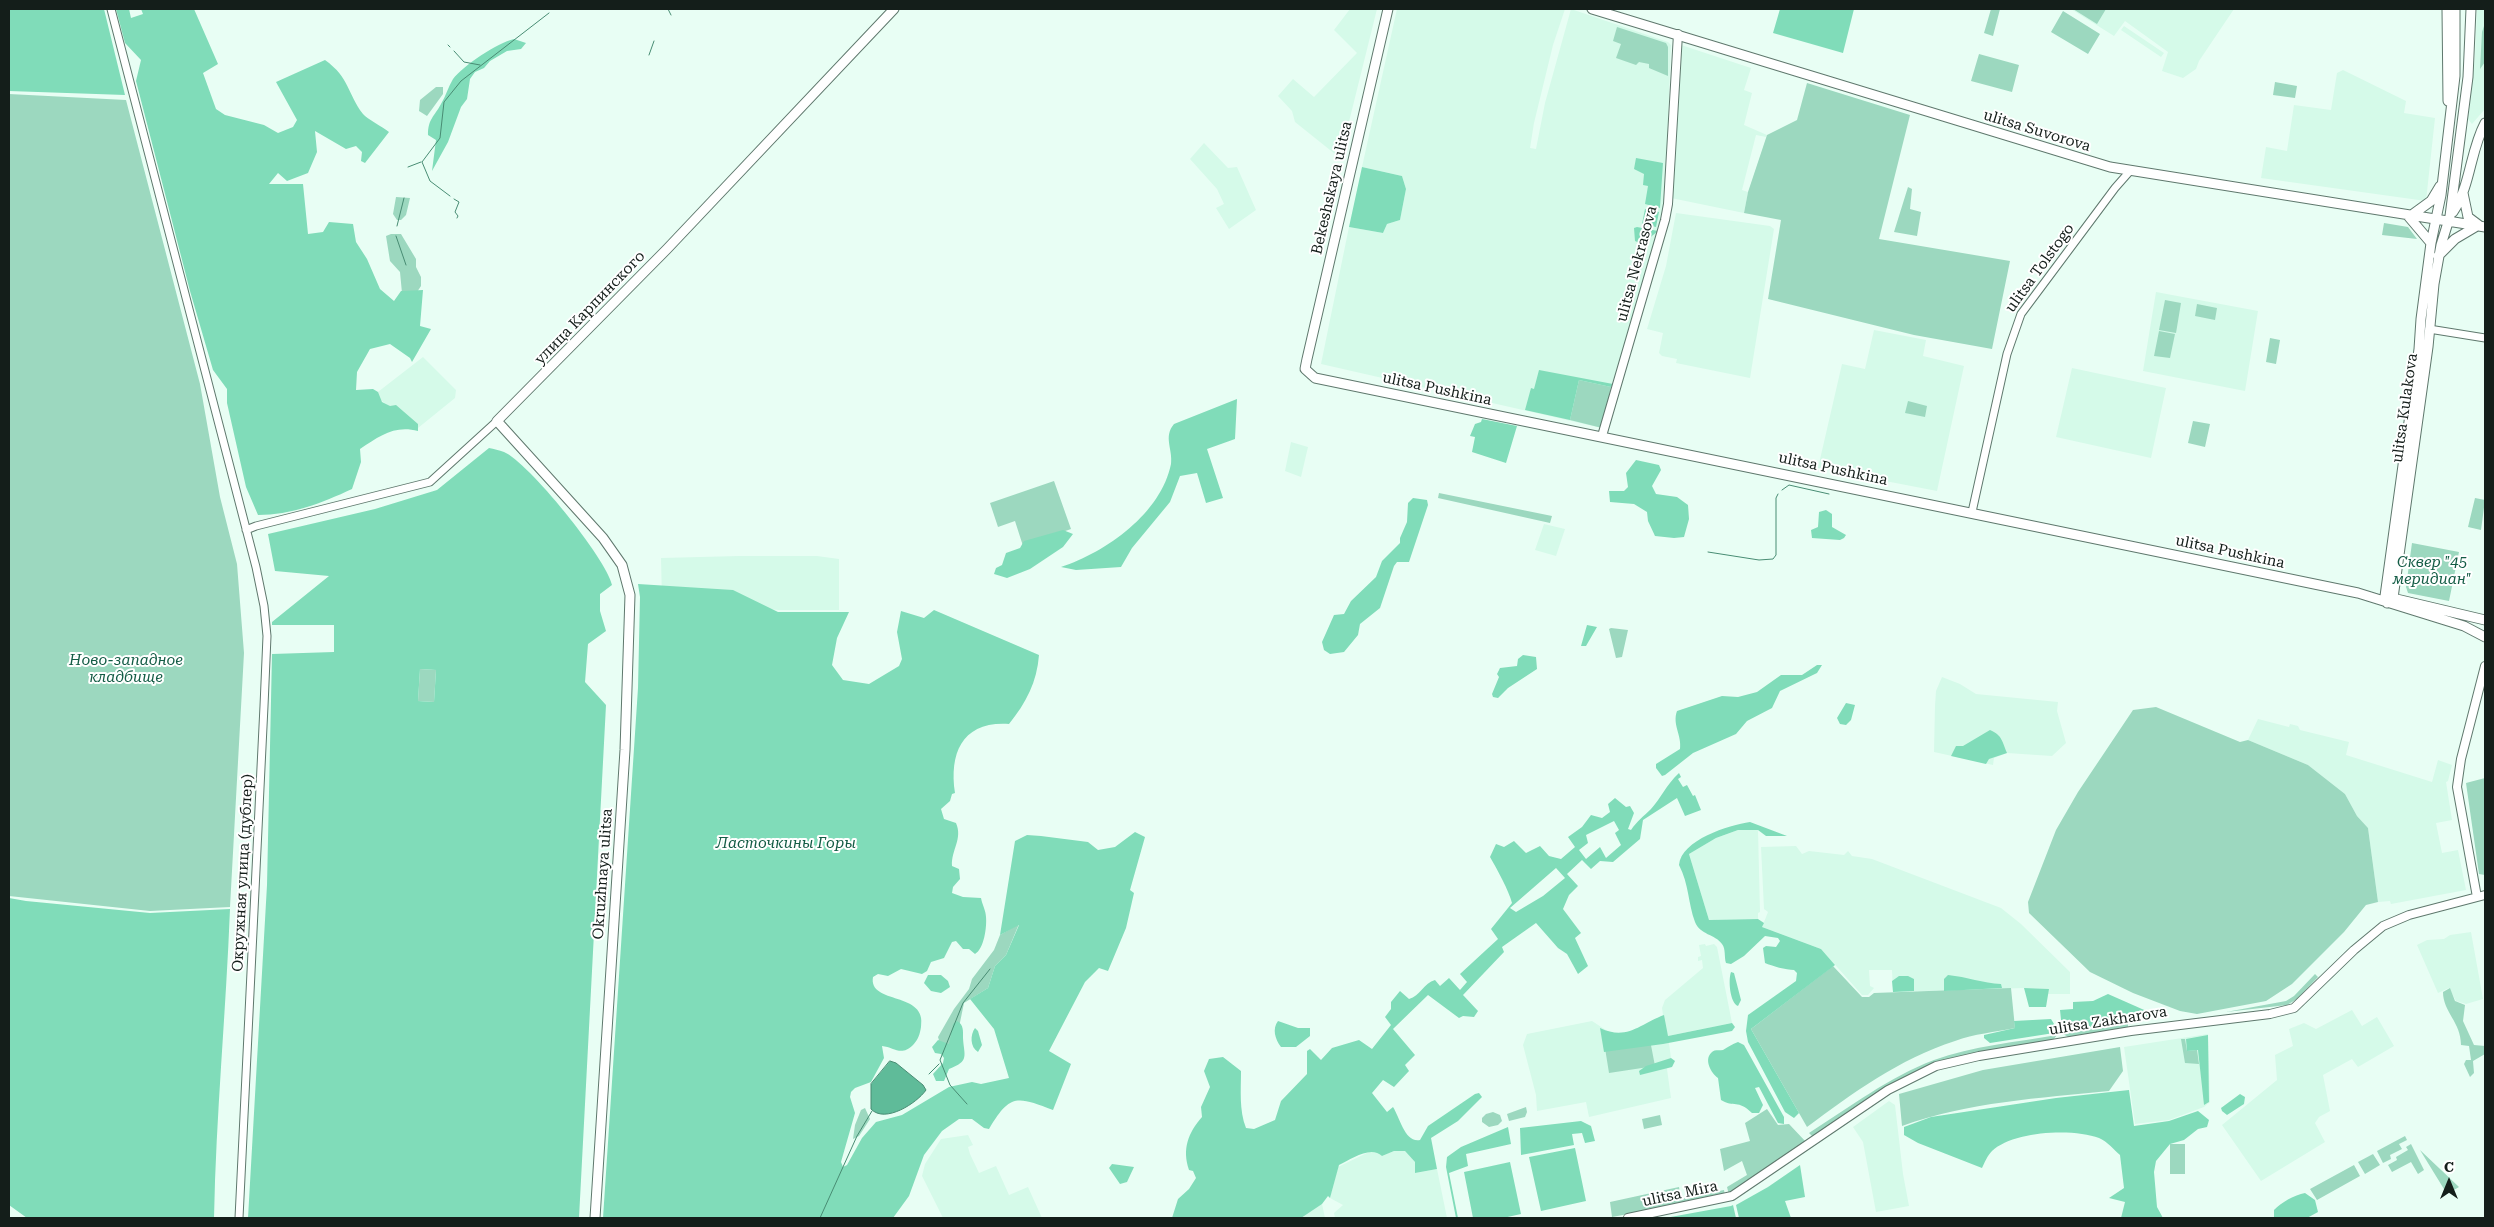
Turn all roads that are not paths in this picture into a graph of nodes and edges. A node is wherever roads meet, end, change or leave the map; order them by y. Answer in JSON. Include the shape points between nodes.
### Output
{"nodes":[{"id":1,"x":111,"y":9,"type":"edge"},
{"id":2,"x":894,"y":9,"type":"edge"},
{"id":3,"x":1592,"y":9,"type":"edge"},
{"id":4,"x":2448,"y":9,"type":"edge"},
{"id":5,"x":2455,"y":9,"type":"edge"},
{"id":6,"x":2471,"y":9,"type":"edge"},
{"id":7,"x":1387,"y":10,"type":"edge"},
{"id":8,"x":1678,"y":34,"type":"junction"},
{"id":9,"x":2450,"y":115,"type":"junction"},
{"id":10,"x":2485,"y":123,"type":"edge"},
{"id":11,"x":2458,"y":158,"type":"junction"},
{"id":12,"x":2130,"y":171,"type":"junction"},
{"id":13,"x":2444,"y":178,"type":"junction"},
{"id":14,"x":2462,"y":191,"type":"junction"},
{"id":15,"x":2409,"y":217,"type":"junction"},
{"id":16,"x":2449,"y":219,"type":"junction"},
{"id":17,"x":2436,"y":220,"type":"junction"},
{"id":18,"x":2482,"y":227,"type":"edge"},
{"id":19,"x":2431,"y":243,"type":"junction"},
{"id":20,"x":2438,"y":256,"type":"junction"},
{"id":21,"x":2424,"y":328,"type":"junction"},
{"id":22,"x":2485,"y":338,"type":"edge"},
{"id":23,"x":1305,"y":370,"type":"joint"},
{"id":24,"x":497,"y":421,"type":"junction"},
{"id":25,"x":1602,"y":436,"type":"junction"},
{"id":26,"x":1972,"y":512,"type":"junction"},
{"id":27,"x":246,"y":530,"type":"junction"},
{"id":28,"x":2388,"y":599,"type":"junction"},
{"id":29,"x":2485,"y":620,"type":"edge"},
{"id":30,"x":2485,"y":637,"type":"edge"},
{"id":31,"x":2485,"y":666,"type":"edge"},
{"id":32,"x":2481,"y":896,"type":"edge"},
{"id":33,"x":1737,"y":1193,"type":"joint"},
{"id":34,"x":239,"y":1218,"type":"edge"},
{"id":35,"x":594,"y":1218,"type":"edge"},
{"id":36,"x":1628,"y":1218,"type":"edge"}],
"edges":[{"from":1,"to":27,"type":"street","name":"Окружная улица (дублер)"},
{"from":2,"to":24,"type":"main road","name":"улица Карпинского","via":[[661,255]]},
{"from":3,"to":8,"type":"main road","name":"ulitsa Suvorova"},
{"from":4,"to":9,"type":"main road","via":[[2450,47],[2446,83]]},
{"from":5,"to":9,"type":"main road","via":[[2455,76]]},
{"from":6,"to":11,"type":"main road","via":[[2468,77]]},
{"from":7,"to":23,"type":"main road","name":"Bekeshskaya ulitsa"},
{"from":8,"to":12,"type":"main road","name":"ulitsa Suvorova","via":[[2072,157]]},
{"from":8,"to":25,"type":"main road","name":"ulitsa Nekrasova","via":[[1665,220]]},
{"from":9,"to":13,"type":"main road","name":"ulitsa Kulakova"},
{"from":10,"to":14,"type":"main road"},
{"from":11,"to":14,"type":"main road"},
{"from":11,"to":16,"type":"main road"},
{"from":12,"to":15,"type":"main road","name":"ulitsa Suvorova"},
{"from":12,"to":26,"type":"street","name":"ulitsa Tolstogo","via":[[2021,314],[2007,354]]},
{"from":13,"to":15,"type":"main road","via":[[2431,201]]},
{"from":13,"to":17,"type":"main road","name":"ulitsa Kulakova"},
{"from":14,"to":16,"type":"main road"},
{"from":14,"to":18,"type":"main road","via":[[2468,217]]},
{"from":15,"to":17,"type":"main road","name":"ulitsa Suvorova"},
{"from":15,"to":19,"type":"main road"},
{"from":16,"to":17,"type":"main road","name":"ulitsa Suvorova"},
{"from":16,"to":18,"type":"main road","name":"ulitsa Suvorova"},
{"from":16,"to":20,"type":"main road","name":"ulitsa Kulakova"},
{"from":17,"to":19,"type":"main road","name":"ulitsa Kulakova"},
{"from":18,"to":20,"type":"main road","via":[[2455,239]]},
{"from":19,"to":21,"type":"main road","name":"ulitsa Kulakova"},
{"from":20,"to":21,"type":"main road","name":"ulitsa Kulakova"},
{"from":21,"to":22,"type":"street"},
{"from":21,"to":28,"type":"main road","name":"ulitsa Kulakova"},
{"from":23,"to":25,"type":"main road","name":"ulitsa Pushkina","via":[[1315,378]]},
{"from":24,"to":27,"type":"street","name":"улица Карпинского","via":[[430,482]]},
{"from":24,"to":35,"type":"main road","name":"Okruzhnaya ulitsa","via":[[603,538],[622,565],[628,582],[630,634]]},
{"from":25,"to":26,"type":"main road","name":"ulitsa Pushkina"},
{"from":26,"to":28,"type":"main road","name":"ulitsa Pushkina"},
{"from":27,"to":34,"type":"street","name":"Окружная улица (дублер)","via":[[264,606],[266,636]]},
{"from":28,"to":29,"type":"main road","name":"ulitsa Pushkina"},
{"from":28,"to":30,"type":"main road","name":"ulitsa Pushkina","via":[[2464,626]]},
{"from":31,"to":32,"type":"main road","via":[[2457,787]]},
{"from":32,"to":33,"type":"main road","name":"ulitsa Zakharova","via":[[2409,915],[2383,926],[2294,1008],[2270,1014],[2122,1032],[1936,1066],[1888,1090]]},
{"from":33,"to":36,"type":"main road","name":"ulitsa Mira","via":[[1712,1202]]}]}
